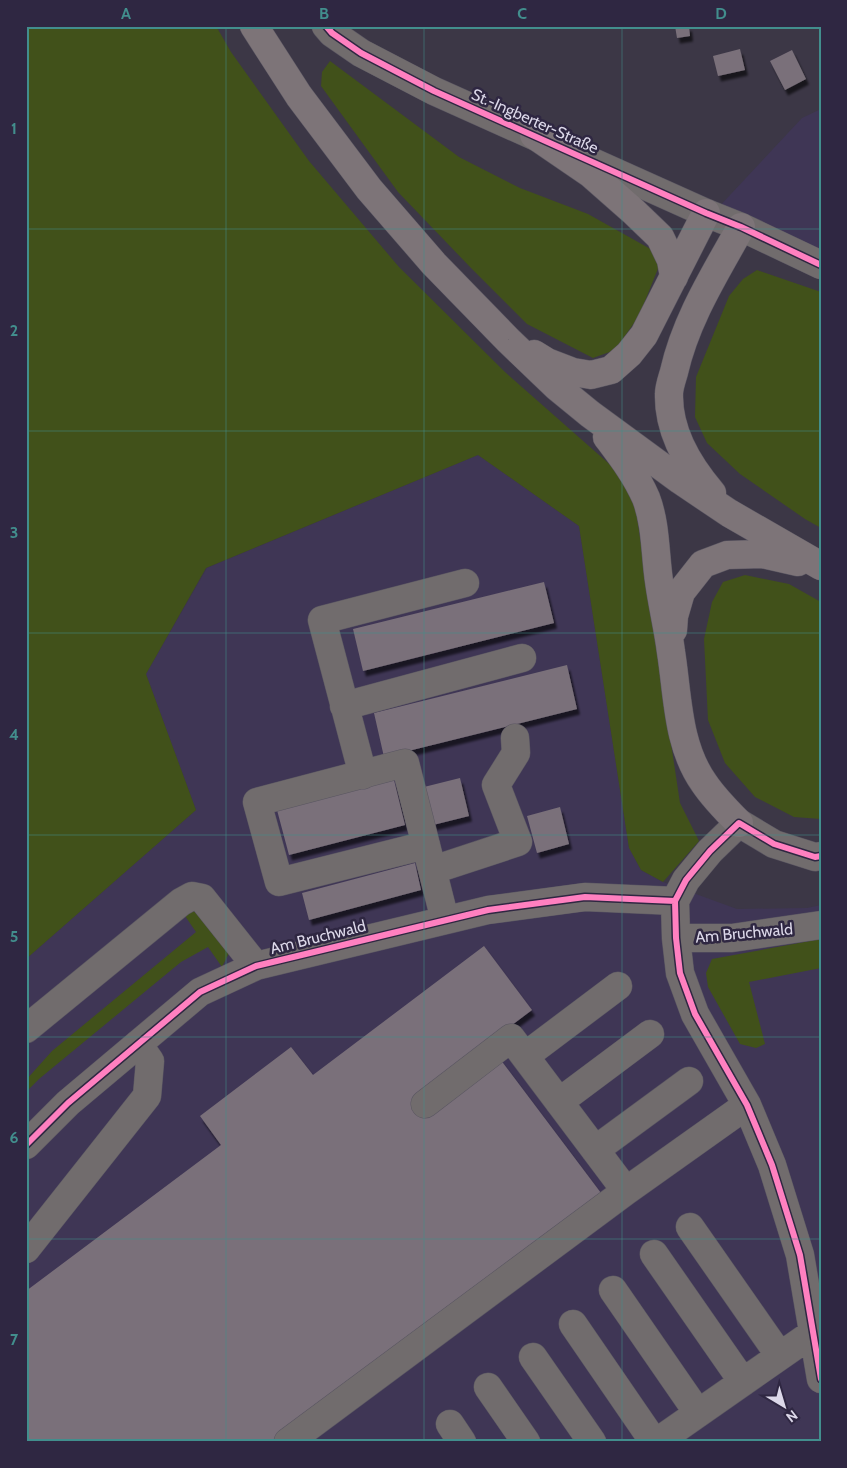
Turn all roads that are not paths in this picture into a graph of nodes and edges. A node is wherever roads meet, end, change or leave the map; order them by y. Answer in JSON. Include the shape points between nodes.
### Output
{"nodes":[{"id":1,"x":254,"y":26,"type":"edge"},
{"id":2,"x":326,"y":26,"type":"edge"},
{"id":3,"x":534,"y":135,"type":"junction"},
{"id":4,"x":706,"y":214,"type":"junction"},
{"id":5,"x":741,"y":227,"type":"junction"},
{"id":6,"x":821,"y":265,"type":"edge"},
{"id":7,"x":674,"y":278,"type":"junction"},
{"id":8,"x":508,"y":340,"type":"junction"},
{"id":9,"x":590,"y":414,"type":"junction"},
{"id":10,"x":729,"y":513,"type":"junction"},
{"id":11,"x":821,"y":566,"type":"edge"},
{"id":12,"x":465,"y":582,"type":"dead end"},
{"id":13,"x":671,"y":651,"type":"junction"},
{"id":14,"x":522,"y":658,"type":"dead end"},
{"id":15,"x":344,"y":706,"type":"junction"},
{"id":16,"x":515,"y":738,"type":"dead end"},
{"id":17,"x":363,"y":775,"type":"junction"},
{"id":18,"x":739,"y":823,"type":"junction"},
{"id":19,"x":821,"y":856,"type":"edge"},
{"id":20,"x":429,"y":858,"type":"junction"},
{"id":21,"x":675,"y":901,"type":"junction"},
{"id":22,"x":445,"y":920,"type":"junction"},
{"id":23,"x":821,"y":925,"type":"edge"},
{"id":24,"x":676,"y":938,"type":"junction"},
{"id":25,"x":256,"y":966,"type":"junction"},
{"id":26,"x":618,"y":986,"type":"dead end"},
{"id":27,"x":26,"y":1029,"type":"edge"},
{"id":28,"x":650,"y":1034,"type":"dead end"},
{"id":29,"x":138,"y":1044,"type":"junction"},
{"id":30,"x":525,"y":1056,"type":"junction"},
{"id":31,"x":689,"y":1081,"type":"dead end"},
{"id":32,"x":559,"y":1102,"type":"junction"},
{"id":33,"x":425,"y":1104,"type":"dead end"},
{"id":34,"x":746,"y":1105,"type":"junction"},
{"id":35,"x":26,"y":1145,"type":"edge"},
{"id":36,"x":596,"y":1150,"type":"junction"},
{"id":37,"x":626,"y":1191,"type":"junction"},
{"id":38,"x":690,"y":1226,"type":"dead end"},
{"id":39,"x":26,"y":1249,"type":"edge"},
{"id":40,"x":654,"y":1254,"type":"dead end"},
{"id":41,"x":613,"y":1290,"type":"dead end"},
{"id":42,"x":573,"y":1324,"type":"dead end"},
{"id":43,"x":813,"y":1334,"type":"junction"},
{"id":44,"x":780,"y":1356,"type":"junction"},
{"id":45,"x":533,"y":1357,"type":"dead end"},
{"id":46,"x":821,"y":1379,"type":"edge"},
{"id":47,"x":743,"y":1382,"type":"junction"},
{"id":48,"x":488,"y":1387,"type":"dead end"},
{"id":49,"x":698,"y":1413,"type":"junction"},
{"id":50,"x":288,"y":1442,"type":"edge"},
{"id":51,"x":526,"y":1442,"type":"edge"},
{"id":52,"x":592,"y":1442,"type":"edge"},
{"id":53,"x":656,"y":1442,"type":"edge"}],
"edges":[{"from":1,"to":8,"type":"main road","via":[[299,96],[369,189],[434,264]]},
{"from":2,"to":3,"type":"street","name":"St.-Ingberter-Straße","via":[[361,53],[434,91]]},
{"from":3,"to":4,"type":"street","name":"St.-Ingberter-Straße"},
{"from":3,"to":7,"type":"main road","via":[[591,174],[660,237],[671,260]]},
{"from":4,"to":5,"type":"street","name":"St.-Ingberter-Straße"},
{"from":4,"to":7,"type":"main road"},
{"from":5,"to":6,"type":"street","name":"St.-Ingberter-Straße"},
{"from":5,"to":10,"type":"main road","via":[[697,306],[678,352],[669,393],[671,416],[681,450],[695,473]]},
{"from":7,"to":8,"type":"main road","via":[[644,335],[611,370],[591,375],[573,372],[547,362]]},
{"from":8,"to":9,"type":"main road"},
{"from":9,"to":10,"type":"main road"},
{"from":9,"to":13,"type":"main road","via":[[632,471],[646,499]]},
{"from":10,"to":11,"type":"main road"},
{"from":11,"to":13,"type":"main road","via":[[762,554],[727,555],[703,564],[681,592],[674,616]]},
{"from":12,"to":15,"type":"street","via":[[322,620]]},
{"from":13,"to":18,"type":"main road","via":[[679,720],[690,757],[703,782]]},
{"from":14,"to":15,"type":"street"},
{"from":15,"to":17,"type":"street"},
{"from":16,"to":20,"type":"street","via":[[516,753],[496,785],[518,842]]},
{"from":17,"to":20,"type":"street","via":[[405,763]]},
{"from":17,"to":20,"type":"street","via":[[257,802],[279,882]]},
{"from":18,"to":19,"type":"street","via":[[774,844]]},
{"from":18,"to":21,"type":"street","name":"Am Bruchwald","via":[[686,880]]},
{"from":20,"to":22,"type":"street"},
{"from":21,"to":22,"type":"street","name":"Am Bruchwald","via":[[585,896],[488,910]]},
{"from":21,"to":24,"type":"street","name":"Am Bruchwald"},
{"from":22,"to":25,"type":"street","name":"Am Bruchwald"},
{"from":23,"to":24,"type":"street","name":"Am Bruchwald","via":[[732,938]]},
{"from":24,"to":34,"type":"street","via":[[680,973],[695,1014]]},
{"from":25,"to":27,"type":"street","via":[[202,898],[192,896]]},
{"from":25,"to":29,"type":"street","name":"Am Bruchwald","via":[[200,992]]},
{"from":26,"to":30,"type":"street"},
{"from":28,"to":32,"type":"street"},
{"from":29,"to":35,"type":"street","name":"Am Bruchwald","via":[[68,1103]]},
{"from":29,"to":39,"type":"street","via":[[150,1061],[147,1096]]},
{"from":30,"to":32,"type":"street"},
{"from":30,"to":33,"type":"street","via":[[511,1038]]},
{"from":31,"to":36,"type":"street"},
{"from":32,"to":36,"type":"street"},
{"from":34,"to":37,"type":"street"},
{"from":34,"to":43,"type":"street","via":[[772,1165],[800,1255]]},
{"from":36,"to":37,"type":"street"},
{"from":37,"to":50,"type":"street"},
{"from":38,"to":44,"type":"street"},
{"from":40,"to":47,"type":"street"},
{"from":41,"to":49,"type":"street"},
{"from":42,"to":53,"type":"street"},
{"from":43,"to":44,"type":"street"},
{"from":43,"to":46,"type":"street"},
{"from":44,"to":47,"type":"street"},
{"from":45,"to":52,"type":"street"},
{"from":47,"to":49,"type":"street"},
{"from":48,"to":51,"type":"street"},
{"from":49,"to":53,"type":"street"}]}
